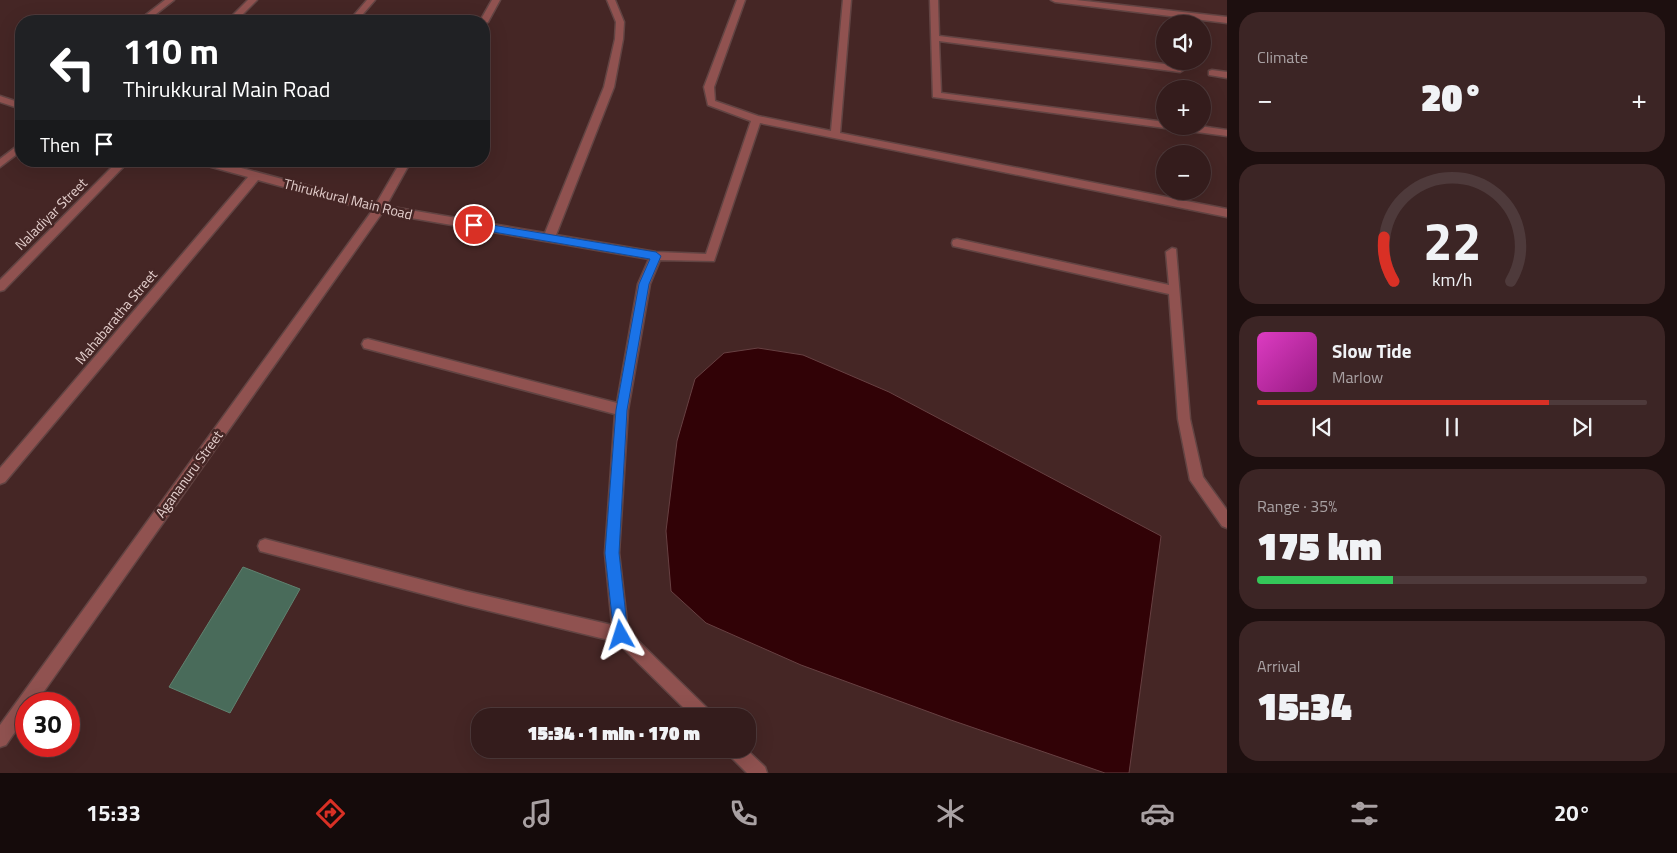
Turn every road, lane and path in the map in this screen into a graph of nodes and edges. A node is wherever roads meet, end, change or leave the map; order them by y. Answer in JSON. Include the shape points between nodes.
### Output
{"nodes":[{"id":1,"x":170,"y":0,"type":"edge"},
{"id":2,"x":253,"y":0,"type":"edge"},
{"id":3,"x":371,"y":0,"type":"edge"},
{"id":4,"x":496,"y":0,"type":"edge"},
{"id":5,"x":610,"y":0,"type":"edge"},
{"id":6,"x":741,"y":0,"type":"edge"},
{"id":7,"x":847,"y":0,"type":"edge"},
{"id":8,"x":934,"y":0,"type":"edge"},
{"id":9,"x":1055,"y":0,"type":"edge"},
{"id":10,"x":150,"y":15,"type":"edge"},
{"id":11,"x":237,"y":15,"type":"edge"},
{"id":12,"x":358,"y":15,"type":"edge"},
{"id":13,"x":488,"y":15,"type":"edge"},
{"id":14,"x":1227,"y":20,"type":"edge"},
{"id":15,"x":934,"y":38,"type":"junction"},
{"id":16,"x":1156,"y":66,"type":"edge"},
{"id":17,"x":1212,"y":73,"type":"dead end"},
{"id":18,"x":1227,"y":75,"type":"edge"},
{"id":19,"x":0,"y":99,"type":"edge"},
{"id":20,"x":15,"y":104,"type":"edge"},
{"id":21,"x":756,"y":119,"type":"junction"},
{"id":22,"x":1156,"y":124,"type":"edge"},
{"id":23,"x":1211,"y":131,"type":"edge"},
{"id":24,"x":1227,"y":133,"type":"edge"},
{"id":25,"x":835,"y":135,"type":"junction"},
{"id":26,"x":15,"y":151,"type":"edge"},
{"id":27,"x":0,"y":164,"type":"edge"},
{"id":28,"x":118,"y":167,"type":"edge"},
{"id":29,"x":239,"y":167,"type":"edge"},
{"id":30,"x":403,"y":167,"type":"edge"},
{"id":31,"x":255,"y":176,"type":"junction"},
{"id":32,"x":379,"y":209,"type":"junction"},
{"id":33,"x":1227,"y":213,"type":"edge"},
{"id":34,"x":549,"y":238,"type":"junction"},
{"id":35,"x":957,"y":243,"type":"dead end"},
{"id":36,"x":1172,"y":252,"type":"dead end"},
{"id":37,"x":656,"y":256,"type":"junction"},
{"id":38,"x":0,"y":287,"type":"edge"},
{"id":39,"x":1175,"y":291,"type":"junction"},
{"id":40,"x":368,"y":344,"type":"dead end"},
{"id":41,"x":622,"y":410,"type":"junction"},
{"id":42,"x":0,"y":478,"type":"edge"},
{"id":43,"x":1227,"y":521,"type":"edge"},
{"id":44,"x":265,"y":546,"type":"dead end"},
{"id":45,"x":621,"y":635,"type":"junction"},
{"id":46,"x":694,"y":708,"type":"edge"},
{"id":47,"x":0,"y":739,"type":"edge"},
{"id":48,"x":744,"y":758,"type":"edge"},
{"id":49,"x":759,"y":773,"type":"edge"}],
"edges":[{"from":1,"to":10,"type":"street"},
{"from":2,"to":11,"type":"street"},
{"from":3,"to":12,"type":"street"},
{"from":4,"to":13,"type":"street"},
{"from":5,"to":34,"type":"street","via":[[620,22],[609,87]]},
{"from":6,"to":21,"type":"street","via":[[709,87],[711,103]]},
{"from":7,"to":25,"type":"street"},
{"from":8,"to":15,"type":"street"},
{"from":9,"to":14,"type":"street"},
{"from":15,"to":16,"type":"street"},
{"from":15,"to":22,"type":"street","via":[[936,95]]},
{"from":17,"to":18,"type":"street"},
{"from":19,"to":20,"type":"street"},
{"from":21,"to":25,"type":"street"},
{"from":21,"to":37,"type":"street","name":"Thirukkural Main Road","via":[[710,258]]},
{"from":23,"to":24,"type":"street"},
{"from":25,"to":33,"type":"street"},
{"from":26,"to":27,"type":"street"},
{"from":28,"to":38,"type":"street","name":"Naladiyar Street"},
{"from":29,"to":31,"type":"street","name":"Thirukkural Main Road"},
{"from":30,"to":32,"type":"street","name":"Agananuru Street"},
{"from":31,"to":32,"type":"street","name":"Thirukkural Main Road"},
{"from":31,"to":42,"type":"street","name":"Mahabaratha Street"},
{"from":32,"to":34,"type":"street","name":"Thirukkural Main Road"},
{"from":32,"to":47,"type":"street","name":"Agananuru Street"},
{"from":34,"to":37,"type":"street","name":"Thirukkural Main Road"},
{"from":35,"to":39,"type":"street"},
{"from":36,"to":39,"type":"street"},
{"from":37,"to":41,"type":"street","via":[[644,284]]},
{"from":39,"to":43,"type":"street","via":[[1184,419],[1197,480]]},
{"from":40,"to":41,"type":"street"},
{"from":41,"to":45,"type":"street","via":[[612,553]]},
{"from":44,"to":45,"type":"street"},
{"from":45,"to":46,"type":"street"},
{"from":48,"to":49,"type":"street"}]}
